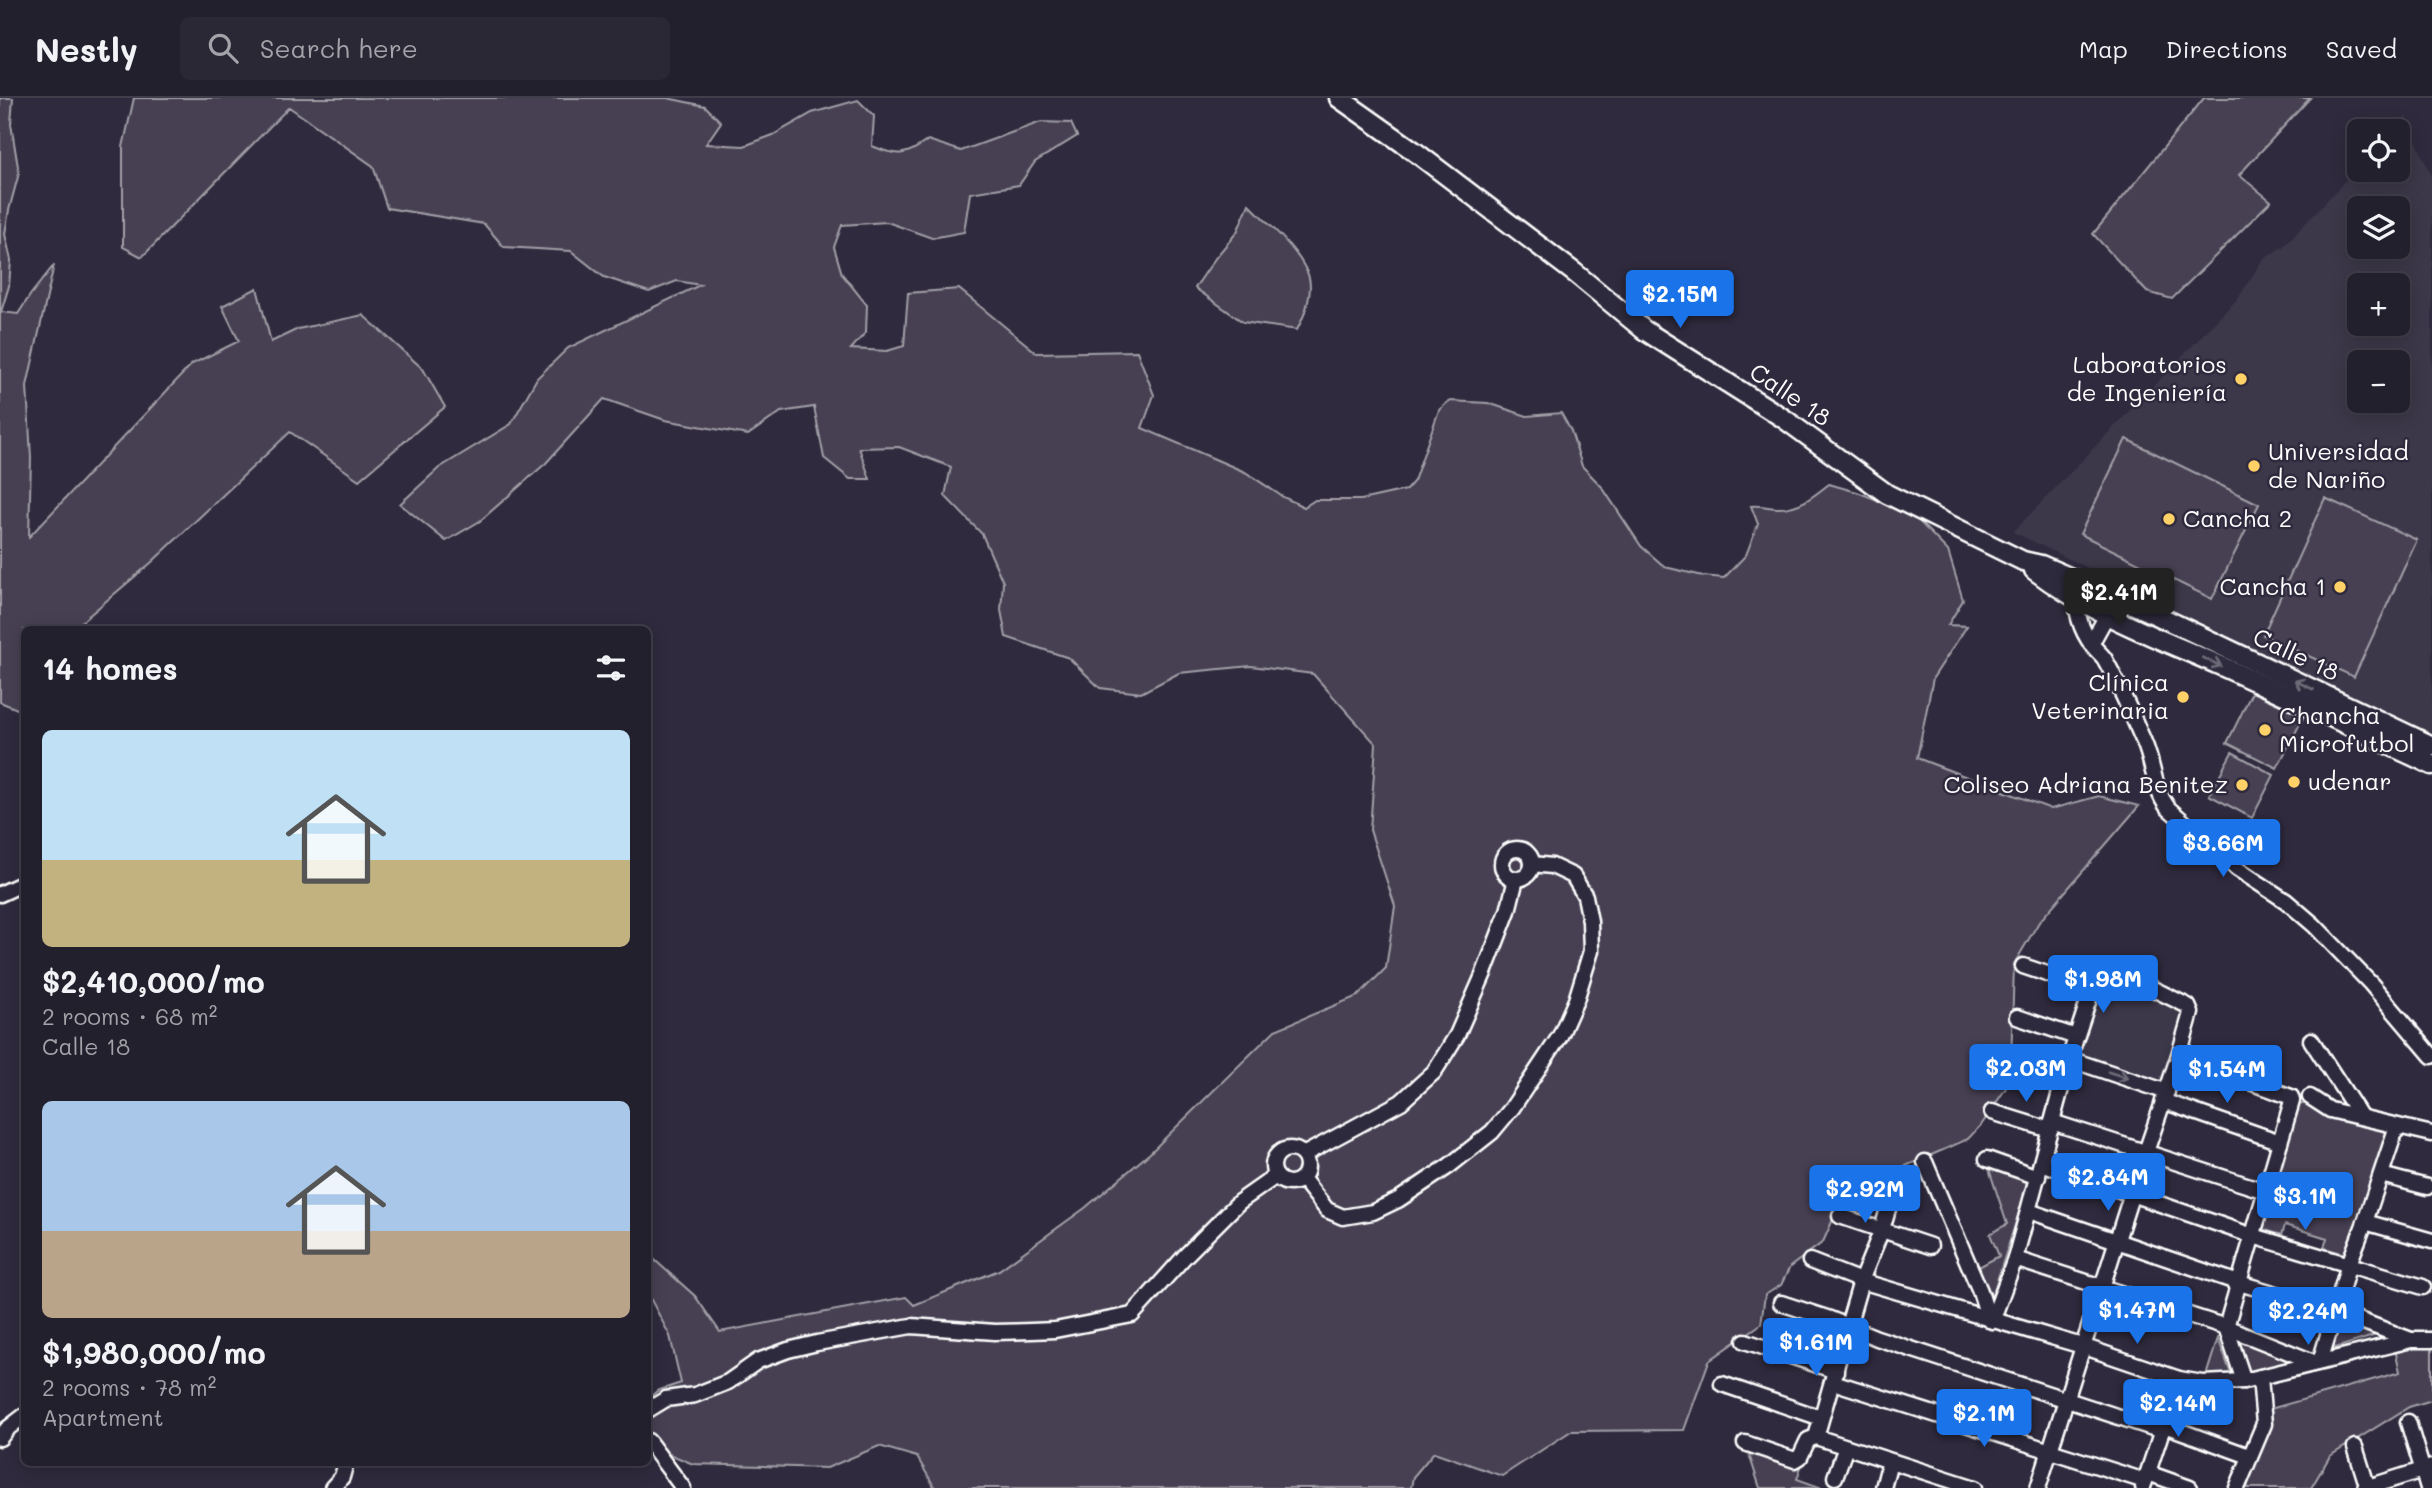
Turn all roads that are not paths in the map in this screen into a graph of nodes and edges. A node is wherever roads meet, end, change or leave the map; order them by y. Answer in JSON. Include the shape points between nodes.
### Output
{"nodes":[{"id":1,"x":1339,"y":98,"type":"edge"},
{"id":2,"x":2024,"y":561,"type":"junction"},
{"id":3,"x":2082,"y":583,"type":"junction"},
{"id":4,"x":2117,"y":597,"type":"junction"},
{"id":5,"x":2076,"y":600,"type":"junction"},
{"id":6,"x":2106,"y":615,"type":"junction"},
{"id":7,"x":2091,"y":644,"type":"junction"},
{"id":8,"x":2432,"y":746,"type":"edge"},
{"id":9,"x":2432,"y":765,"type":"edge"},
{"id":10,"x":1532,"y":864,"type":"junction"},
{"id":11,"x":1516,"y":879,"type":"junction"},
{"id":12,"x":21,"y":884,"type":"edge"},
{"id":13,"x":0,"y":894,"type":"edge"},
{"id":14,"x":2023,"y":965,"type":"dead end"},
{"id":15,"x":2137,"y":981,"type":"dead end"},
{"id":16,"x":2017,"y":1017,"type":"dead end"},
{"id":17,"x":2076,"y":1037,"type":"junction"},
{"id":18,"x":2311,"y":1040,"type":"dead end"},
{"id":19,"x":2179,"y":1055,"type":"junction"},
{"id":20,"x":2432,"y":1056,"type":"edge"},
{"id":21,"x":2069,"y":1059,"type":"junction"},
{"id":22,"x":2015,"y":1068,"type":"dead end"},
{"id":23,"x":2063,"y":1082,"type":"junction"},
{"id":24,"x":2165,"y":1097,"type":"junction"},
{"id":25,"x":2310,"y":1097,"type":"dead end"},
{"id":26,"x":1992,"y":1112,"type":"dead end"},
{"id":27,"x":2361,"y":1117,"type":"junction"},
{"id":28,"x":2051,"y":1126,"type":"junction"},
{"id":29,"x":2397,"y":1126,"type":"junction"},
{"id":30,"x":2432,"y":1134,"type":"edge"},
{"id":31,"x":2280,"y":1142,"type":"junction"},
{"id":32,"x":2146,"y":1151,"type":"junction"},
{"id":33,"x":1303,"y":1155,"type":"junction"},
{"id":34,"x":1987,"y":1159,"type":"dead end"},
{"id":35,"x":1925,"y":1161,"type":"dead end"},
{"id":36,"x":2039,"y":1170,"type":"junction"},
{"id":37,"x":1276,"y":1175,"type":"junction"},
{"id":38,"x":2381,"y":1175,"type":"junction"},
{"id":39,"x":1302,"y":1178,"type":"junction"},
{"id":40,"x":1898,"y":1180,"type":"dead end"},
{"id":41,"x":2427,"y":1187,"type":"dead end"},
{"id":42,"x":2266,"y":1191,"type":"junction"},
{"id":43,"x":2132,"y":1193,"type":"junction"},
{"id":44,"x":2029,"y":1211,"type":"junction"},
{"id":45,"x":1840,"y":1216,"type":"dead end"},
{"id":46,"x":2365,"y":1222,"type":"junction"},
{"id":47,"x":1882,"y":1229,"type":"junction"},
{"id":48,"x":2253,"y":1236,"type":"junction"},
{"id":49,"x":2118,"y":1240,"type":"junction"},
{"id":50,"x":2432,"y":1241,"type":"edge"},
{"id":51,"x":1930,"y":1246,"type":"dead end"},
{"id":52,"x":2015,"y":1259,"type":"junction"},
{"id":53,"x":1811,"y":1261,"type":"dead end"},
{"id":54,"x":2349,"y":1264,"type":"junction"},
{"id":55,"x":1861,"y":1281,"type":"junction"},
{"id":56,"x":2239,"y":1283,"type":"junction"},
{"id":57,"x":2104,"y":1287,"type":"junction"},
{"id":58,"x":2423,"y":1287,"type":"dead end"},
{"id":59,"x":1781,"y":1303,"type":"dead end"},
{"id":60,"x":2335,"y":1311,"type":"junction"},
{"id":61,"x":1990,"y":1321,"type":"junction"},
{"id":62,"x":2226,"y":1327,"type":"junction"},
{"id":63,"x":1849,"y":1328,"type":"junction"},
{"id":64,"x":2411,"y":1340,"type":"junction"},
{"id":65,"x":2432,"y":1340,"type":"edge"},
{"id":66,"x":1745,"y":1341,"type":"dead end"},
{"id":67,"x":2082,"y":1346,"type":"junction"},
{"id":68,"x":2318,"y":1362,"type":"junction"},
{"id":69,"x":1835,"y":1377,"type":"junction"},
{"id":70,"x":2260,"y":1377,"type":"junction"},
{"id":71,"x":2179,"y":1379,"type":"junction"},
{"id":72,"x":2244,"y":1381,"type":"junction"},
{"id":73,"x":1722,"y":1384,"type":"dead end"},
{"id":74,"x":2065,"y":1399,"type":"junction"},
{"id":75,"x":651,"y":1408,"type":"edge"},
{"id":76,"x":21,"y":1418,"type":"edge"},
{"id":77,"x":1821,"y":1418,"type":"junction"},
{"id":78,"x":2407,"y":1422,"type":"dead end"},
{"id":79,"x":2163,"y":1428,"type":"junction"},
{"id":80,"x":1816,"y":1437,"type":"junction"},
{"id":81,"x":0,"y":1438,"type":"edge"},
{"id":82,"x":1745,"y":1443,"type":"dead end"},
{"id":83,"x":1846,"y":1447,"type":"junction"},
{"id":84,"x":2355,"y":1447,"type":"dead end"},
{"id":85,"x":651,"y":1448,"type":"edge"},
{"id":86,"x":2049,"y":1451,"type":"junction"},
{"id":87,"x":2249,"y":1456,"type":"junction"},
{"id":88,"x":1890,"y":1461,"type":"junction"},
{"id":89,"x":345,"y":1466,"type":"edge"},
{"id":90,"x":2428,"y":1468,"type":"edge"},
{"id":91,"x":1835,"y":1477,"type":"dead end"},
{"id":92,"x":2145,"y":1481,"type":"edge"},
{"id":93,"x":1933,"y":1482,"type":"edge"},
{"id":94,"x":332,"y":1488,"type":"edge"},
{"id":95,"x":683,"y":1488,"type":"edge"},
{"id":96,"x":1883,"y":1488,"type":"edge"},
{"id":97,"x":1975,"y":1488,"type":"edge"},
{"id":98,"x":2038,"y":1488,"type":"edge"},
{"id":99,"x":2190,"y":1488,"type":"edge"},
{"id":100,"x":2237,"y":1488,"type":"edge"},
{"id":101,"x":2367,"y":1488,"type":"edge"},
{"id":102,"x":2428,"y":1488,"type":"edge"}],
"edges":[{"from":1,"to":2,"type":"main road","name":"Calle 18","via":[[1575,273],[1643,330],[1783,418],[1886,494]]},
{"from":2,"to":3,"type":"main road","name":"Calle 18"},
{"from":2,"to":5,"type":"main road","name":"Calle 18"},
{"from":3,"to":4,"type":"main road","name":"Calle 18"},
{"from":3,"to":5,"type":"street"},
{"from":4,"to":6,"type":"street"},
{"from":8,"to":4,"type":"main road","name":"Calle 18","one_way":true},
{"from":5,"to":6,"type":"main road","name":"Calle 18"},
{"from":5,"to":7,"type":"street"},
{"from":6,"to":7,"type":"street"},
{"from":6,"to":9,"type":"main road","name":"Calle 18","one_way":true},
{"from":7,"to":20,"type":"street","via":[[2103,657],[2145,745],[2155,784],[2168,808],[2236,867],[2314,925]]},
{"from":10,"to":11,"type":"street","via":[[1529,873]]},
{"from":10,"to":11,"type":"street","via":[[1526,852],[1516,849],[1507,853],[1504,871]]},
{"from":10,"to":39,"type":"street","via":[[1552,866],[1573,876],[1585,896],[1591,951],[1560,1036],[1512,1108],[1492,1132],[1449,1166],[1373,1212],[1342,1217],[1327,1210]]},
{"from":11,"to":33,"type":"street","via":[[1480,982],[1457,1035],[1434,1072],[1401,1102]]},
{"from":12,"to":13,"type":"street"},
{"from":14,"to":17,"type":"street","via":[[2090,989]]},
{"from":15,"to":19,"type":"street","via":[[2191,1009]]},
{"from":16,"to":17,"type":"street"},
{"from":17,"to":21,"type":"street"},
{"from":18,"to":27,"type":"street"},
{"from":19,"to":24,"type":"street"},
{"from":19,"to":31,"type":"street","via":[[2288,1094],[2292,1101]]},
{"from":21,"to":23,"type":"street"},
{"from":21,"to":24,"type":"street","one_way":true},
{"from":22,"to":23,"type":"street"},
{"from":23,"to":28,"type":"street"},
{"from":24,"to":31,"type":"street"},
{"from":24,"to":32,"type":"street"},
{"from":25,"to":27,"type":"street","via":[[2330,1110]]},
{"from":26,"to":28,"type":"street"},
{"from":27,"to":29,"type":"street"},
{"from":28,"to":32,"type":"street"},
{"from":28,"to":36,"type":"street"},
{"from":29,"to":30,"type":"street"},
{"from":29,"to":38,"type":"street"},
{"from":31,"to":42,"type":"street"},
{"from":32,"to":42,"type":"street"},
{"from":32,"to":43,"type":"street"},
{"from":33,"to":37,"type":"street","via":[[1294,1150],[1280,1152],[1274,1161]]},
{"from":33,"to":39,"type":"street","via":[[1307,1167]]},
{"from":34,"to":36,"type":"street"},
{"from":35,"to":61,"type":"street"},
{"from":36,"to":43,"type":"street"},
{"from":36,"to":44,"type":"street"},
{"from":37,"to":39,"type":"street","via":[[1286,1182]]},
{"from":37,"to":75,"type":"street","via":[[1239,1202],[1132,1315],[1055,1330],[995,1332],[911,1326],[807,1345],[758,1361],[728,1382],[695,1395],[666,1399]]},
{"from":38,"to":41,"type":"street"},
{"from":38,"to":46,"type":"street"},
{"from":40,"to":47,"type":"street"},
{"from":42,"to":48,"type":"street"},
{"from":43,"to":48,"type":"street"},
{"from":43,"to":49,"type":"street"},
{"from":44,"to":49,"type":"street"},
{"from":44,"to":52,"type":"street"},
{"from":45,"to":47,"type":"street"},
{"from":46,"to":50,"type":"street"},
{"from":46,"to":54,"type":"street"},
{"from":47,"to":51,"type":"street"},
{"from":47,"to":55,"type":"street"},
{"from":48,"to":54,"type":"street"},
{"from":48,"to":56,"type":"street"},
{"from":49,"to":56,"type":"street"},
{"from":49,"to":57,"type":"street"},
{"from":52,"to":57,"type":"street"},
{"from":52,"to":61,"type":"street"},
{"from":53,"to":55,"type":"street"},
{"from":54,"to":58,"type":"street"},
{"from":54,"to":60,"type":"street"},
{"from":55,"to":61,"type":"street"},
{"from":55,"to":63,"type":"street"},
{"from":56,"to":60,"type":"street"},
{"from":56,"to":62,"type":"street"},
{"from":57,"to":62,"type":"street"},
{"from":57,"to":67,"type":"street"},
{"from":59,"to":63,"type":"street"},
{"from":60,"to":64,"type":"street"},
{"from":60,"to":68,"type":"street"},
{"from":61,"to":67,"type":"street"},
{"from":62,"to":68,"type":"street"},
{"from":62,"to":72,"type":"street"},
{"from":63,"to":69,"type":"street"},
{"from":63,"to":74,"type":"street"},
{"from":64,"to":65,"type":"street"},
{"from":64,"to":68,"type":"street"},
{"from":66,"to":69,"type":"street"},
{"from":67,"to":71,"type":"street"},
{"from":67,"to":74,"type":"street"},
{"from":68,"to":70,"type":"street"},
{"from":69,"to":77,"type":"street"},
{"from":69,"to":86,"type":"street"},
{"from":70,"to":72,"type":"street"},
{"from":70,"to":87,"type":"street","via":[[2264,1424]]},
{"from":71,"to":72,"type":"street"},
{"from":71,"to":79,"type":"street"},
{"from":73,"to":77,"type":"street"},
{"from":74,"to":79,"type":"street"},
{"from":74,"to":86,"type":"street"},
{"from":76,"to":81,"type":"street"},
{"from":77,"to":80,"type":"street"},
{"from":78,"to":90,"type":"street"},
{"from":79,"to":87,"type":"street"},
{"from":79,"to":92,"type":"street"},
{"from":80,"to":82,"type":"street","via":[[1808,1440],[1795,1460]]},
{"from":80,"to":83,"type":"street"},
{"from":83,"to":88,"type":"street"},
{"from":83,"to":91,"type":"street"},
{"from":84,"to":101,"type":"street"},
{"from":85,"to":95,"type":"street"},
{"from":86,"to":92,"type":"street"},
{"from":86,"to":98,"type":"street"},
{"from":87,"to":100,"type":"street"},
{"from":88,"to":93,"type":"street"},
{"from":88,"to":96,"type":"street"},
{"from":89,"to":94,"type":"street"},
{"from":90,"to":101,"type":"street"},
{"from":90,"to":102,"type":"street"},
{"from":92,"to":99,"type":"street"},
{"from":93,"to":97,"type":"street"}]}
